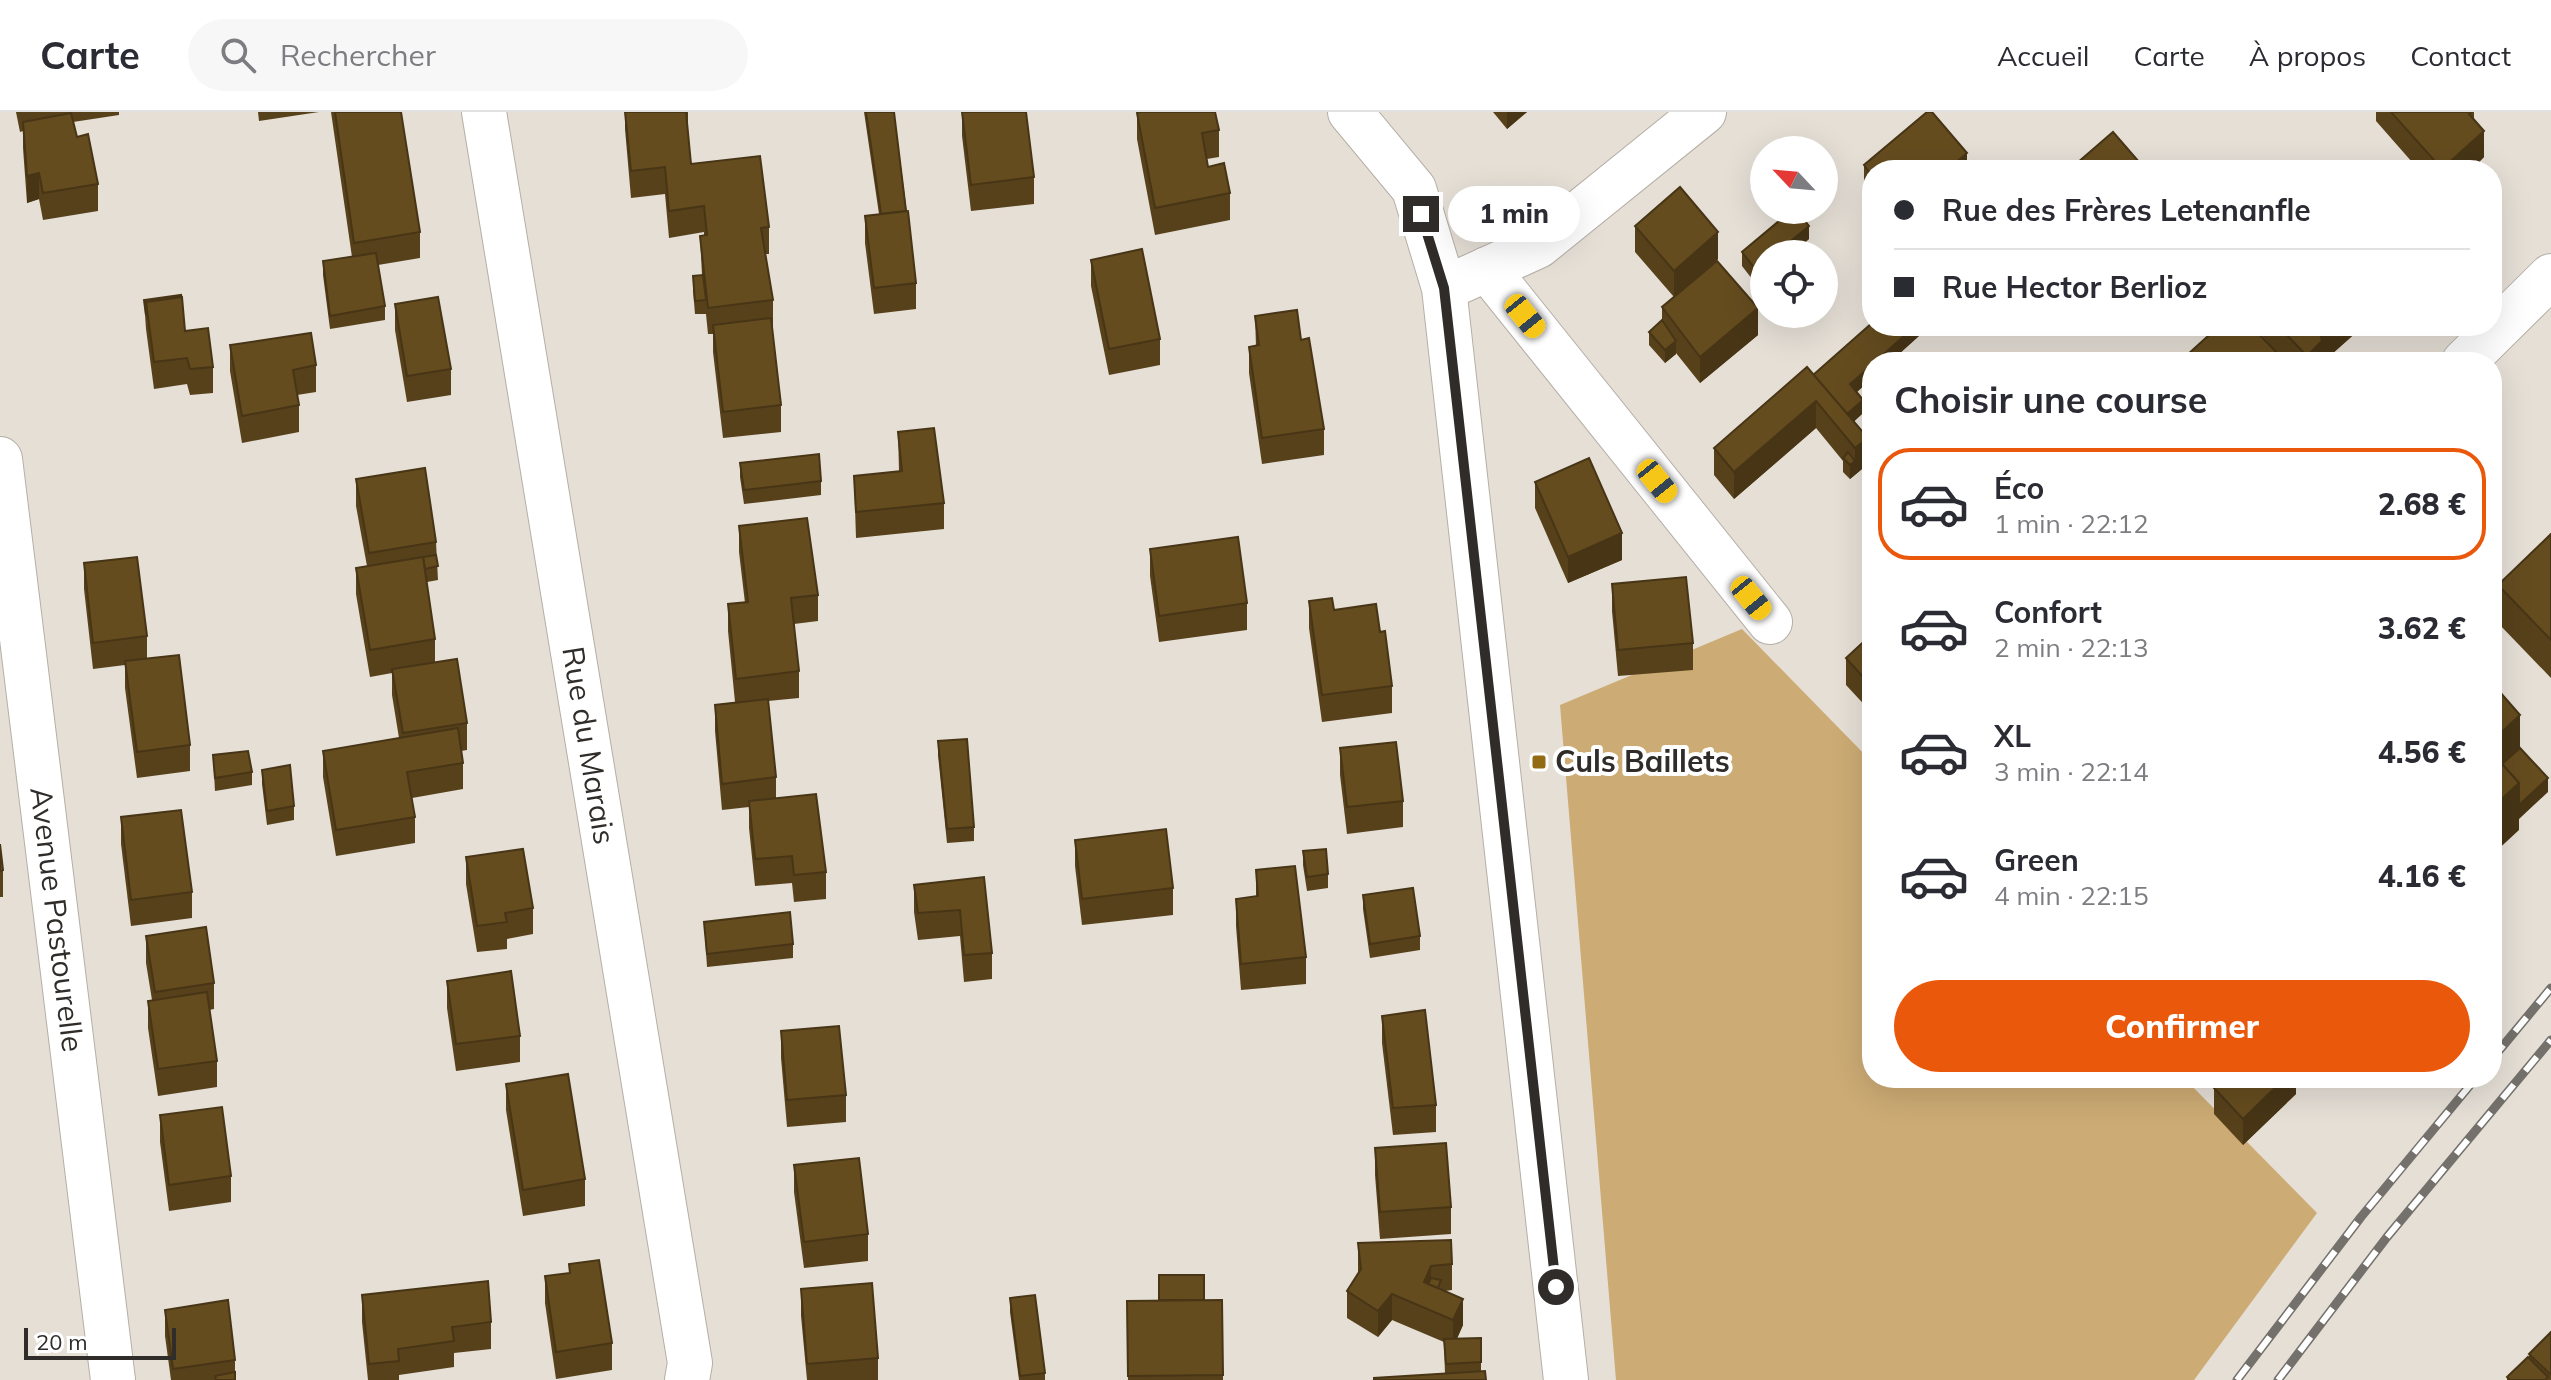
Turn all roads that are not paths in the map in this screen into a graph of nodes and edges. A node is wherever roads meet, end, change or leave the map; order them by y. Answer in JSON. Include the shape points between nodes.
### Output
{"nodes":[{"id":1,"x":484,"y":112,"type":"edge"},
{"id":2,"x":1350,"y":112,"type":"edge"},
{"id":3,"x":1704,"y":112,"type":"edge"},
{"id":4,"x":1487,"y":269,"type":"junction"},
{"id":5,"x":2551,"y":276,"type":"edge"},
{"id":6,"x":1444,"y":288,"type":"junction"},
{"id":7,"x":2502,"y":324,"type":"edge"},
{"id":8,"x":2490,"y":336,"type":"edge"},
{"id":9,"x":2474,"y":352,"type":"edge"},
{"id":10,"x":0,"y":459,"type":"edge"},
{"id":11,"x":1770,"y":622,"type":"dead end"},
{"id":12,"x":113,"y":1380,"type":"edge"},
{"id":13,"x":687,"y":1380,"type":"edge"},
{"id":14,"x":1566,"y":1380,"type":"edge"}],
"edges":[{"from":1,"to":13,"type":"street","name":"Rue du Marais","via":[[690,1363]]},
{"from":2,"to":6,"type":"street","via":[[1414,189]]},
{"from":3,"to":4,"type":"street","via":[[1538,246]]},
{"from":4,"to":6,"type":"street"},
{"from":4,"to":11,"type":"street"},
{"from":5,"to":7,"type":"street"},
{"from":6,"to":14,"type":"street"},
{"from":8,"to":9,"type":"street"},
{"from":10,"to":12,"type":"street","name":"Avenue Pastourelle"}]}
